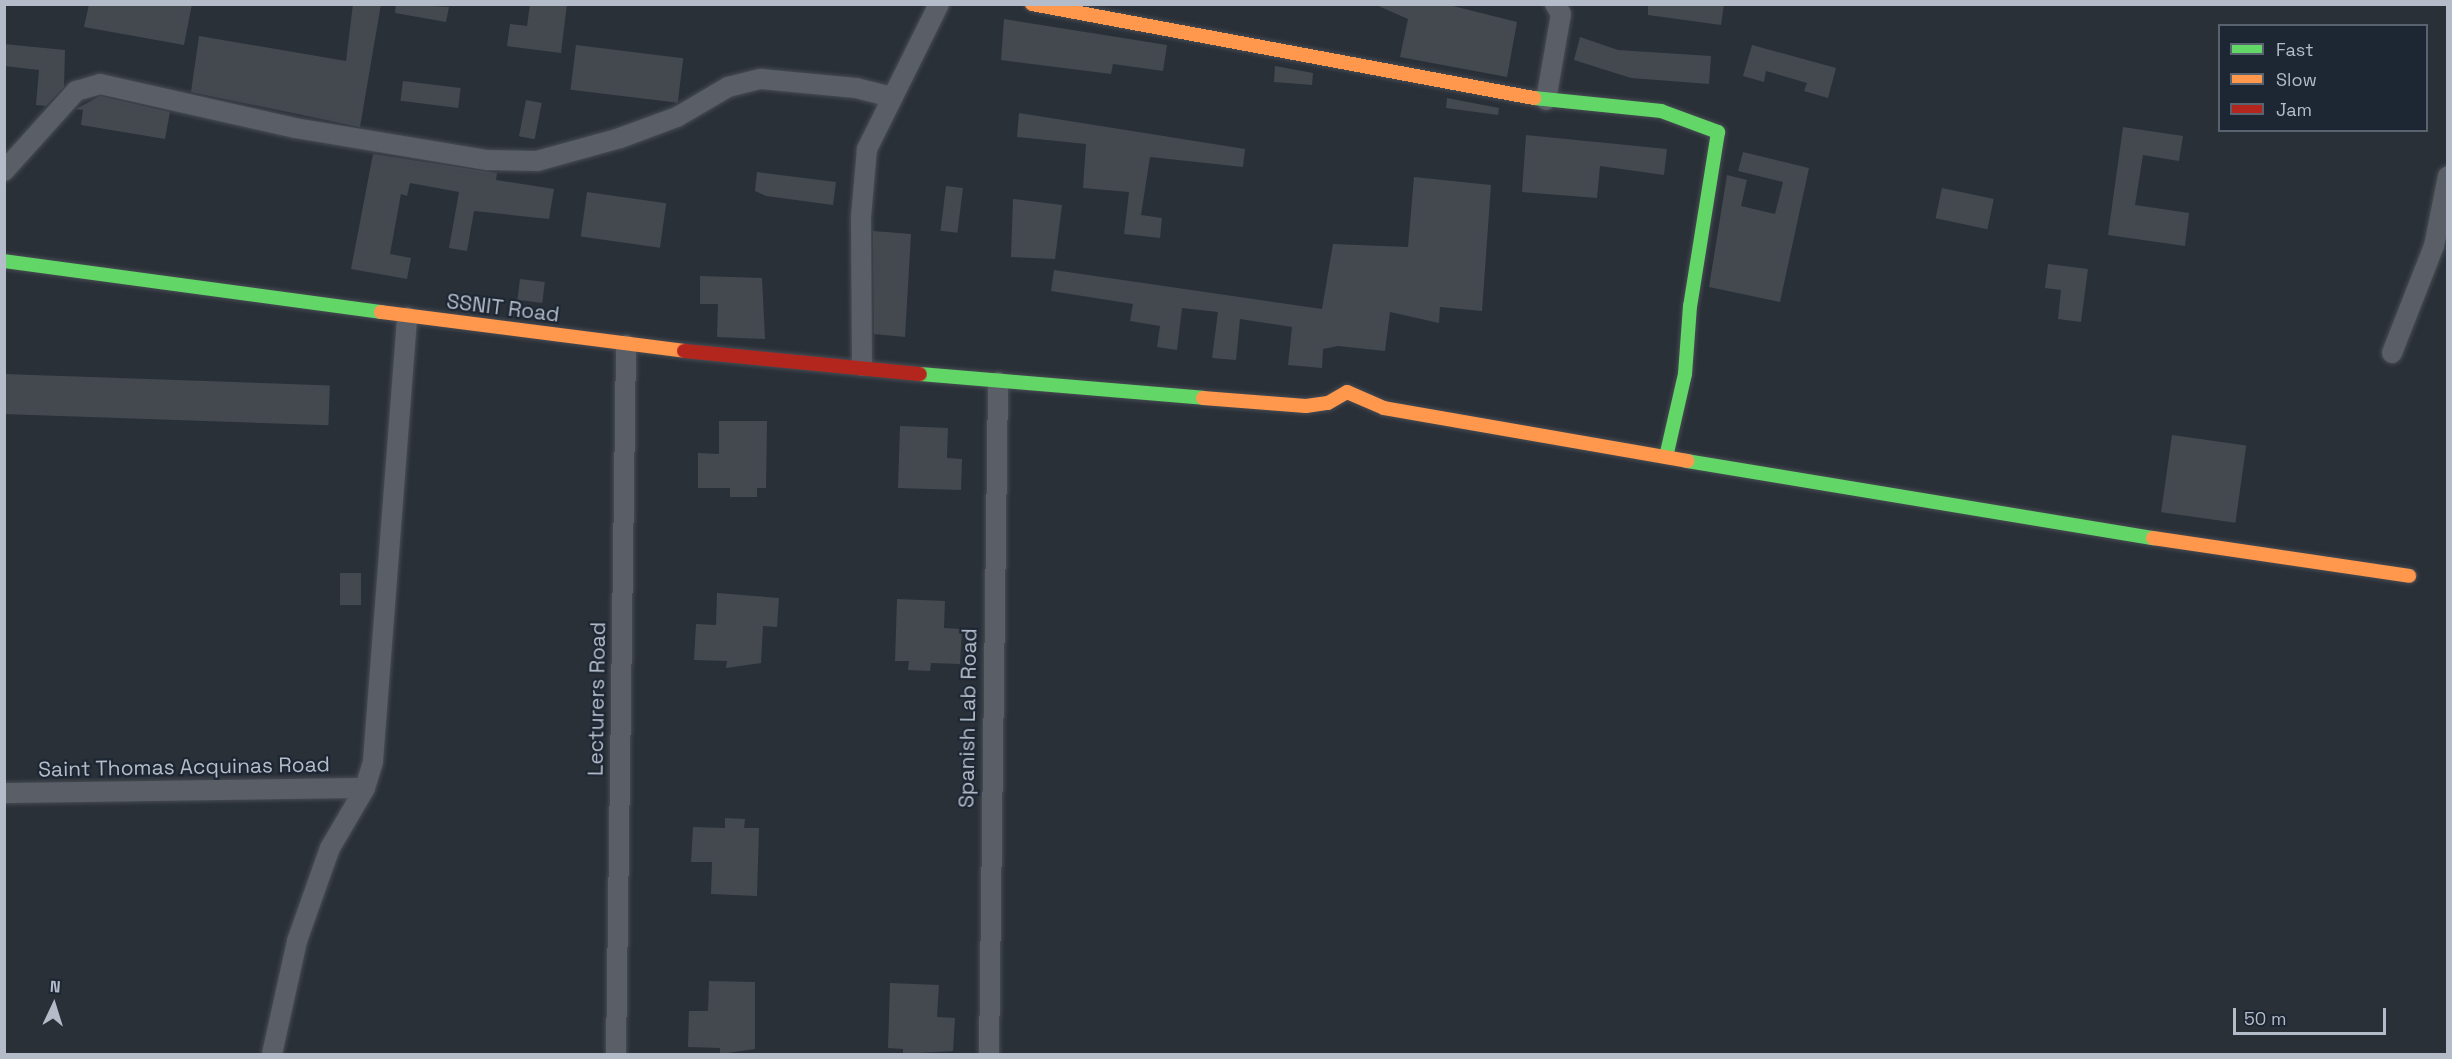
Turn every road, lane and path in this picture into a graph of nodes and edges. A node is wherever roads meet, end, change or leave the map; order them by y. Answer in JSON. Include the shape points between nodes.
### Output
{"nodes":[{"id":1,"x":949,"y":4,"type":"edge"},
{"id":2,"x":1032,"y":4,"type":"edge"},
{"id":3,"x":1555,"y":4,"type":"edge"},
{"id":4,"x":939,"y":5,"type":"edge"},
{"id":5,"x":891,"y":97,"type":"junction"},
{"id":6,"x":1546,"y":100,"type":"junction"},
{"id":7,"x":4,"y":171,"type":"edge"},
{"id":8,"x":2448,"y":176,"type":"edge"},
{"id":9,"x":4,"y":261,"type":"edge"},
{"id":10,"x":407,"y":317,"type":"junction"},
{"id":11,"x":626,"y":345,"type":"junction"},
{"id":12,"x":2392,"y":353,"type":"dead end"},
{"id":13,"x":862,"y":366,"type":"junction"},
{"id":14,"x":998,"y":382,"type":"junction"},
{"id":15,"x":1666,"y":457,"type":"junction"},
{"id":16,"x":2409,"y":576,"type":"dead end"},
{"id":17,"x":365,"y":788,"type":"junction"},
{"id":18,"x":4,"y":793,"type":"edge"},
{"id":19,"x":272,"y":1054,"type":"edge"},
{"id":20,"x":616,"y":1054,"type":"edge"},
{"id":21,"x":989,"y":1054,"type":"edge"}],
"edges":[{"from":1,"to":4,"type":"street"},
{"from":2,"to":6,"type":"street"},
{"from":3,"to":6,"type":"street","via":[[1561,14]]},
{"from":4,"to":5,"type":"street"},
{"from":5,"to":7,"type":"street","via":[[822,83],[761,79],[728,87],[677,117],[537,161],[476,158],[248,120],[180,105],[154,92],[100,84],[76,91]]},
{"from":5,"to":13,"type":"street","via":[[867,149],[861,217]]},
{"from":6,"to":15,"type":"street","via":[[1661,111],[1719,132],[1690,306],[1685,374]]},
{"from":8,"to":12,"type":"street","via":[[2434,246]]},
{"from":9,"to":10,"type":"street","name":"SSNIT Road"},
{"from":10,"to":11,"type":"street","name":"SSNIT Road"},
{"from":10,"to":17,"type":"street","via":[[392,548],[373,761]]},
{"from":11,"to":13,"type":"street","name":"SSNIT Road"},
{"from":11,"to":20,"type":"street","name":"Lecturers Road"},
{"from":13,"to":14,"type":"street","name":"SSNIT Road"},
{"from":14,"to":15,"type":"street","name":"SSNIT Road","via":[[1306,406],[1328,403],[1347,392],[1384,408]]},
{"from":14,"to":21,"type":"street","name":"Spanish Lab Road"},
{"from":15,"to":16,"type":"street","name":"SSNIT Road"},
{"from":17,"to":18,"type":"street","name":"Saint Thomas Acquinas Road"},
{"from":17,"to":19,"type":"street","via":[[322,869],[297,941]]}]}
